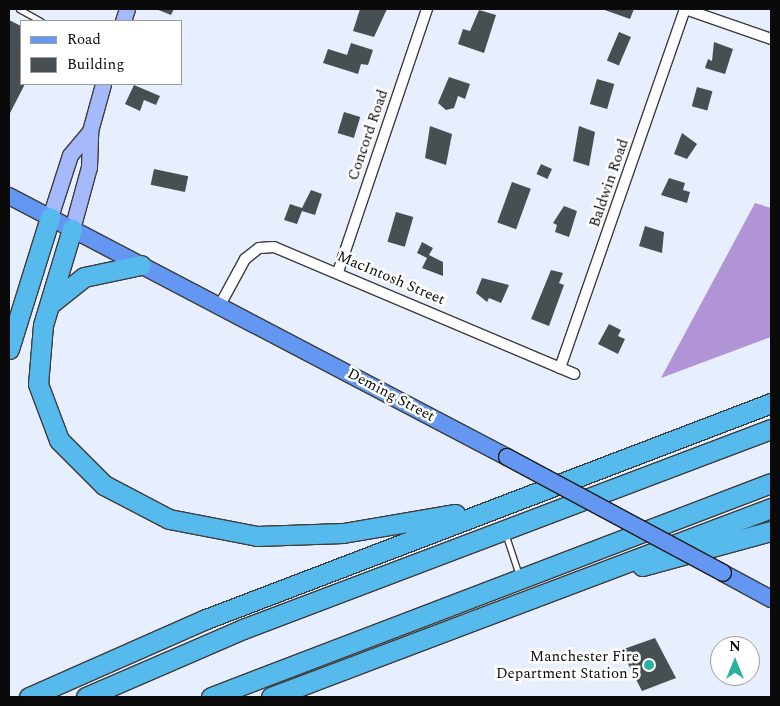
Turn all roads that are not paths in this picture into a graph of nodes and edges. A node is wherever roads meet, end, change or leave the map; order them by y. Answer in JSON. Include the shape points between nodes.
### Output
{"nodes":[{"id":1,"x":19,"y":9,"type":"edge"},
{"id":2,"x":427,"y":9,"type":"edge"},
{"id":3,"x":685,"y":9,"type":"edge"},
{"id":4,"x":39,"y":20,"type":"edge"},
{"id":5,"x":771,"y":39,"type":"edge"},
{"id":6,"x":103,"y":85,"type":"edge"},
{"id":7,"x":90,"y":131,"type":"junction"},
{"id":8,"x":9,"y":196,"type":"edge"},
{"id":9,"x":50,"y":218,"type":"junction"},
{"id":10,"x":72,"y":229,"type":"junction"},
{"id":11,"x":141,"y":265,"type":"junction"},
{"id":12,"x":338,"y":272,"type":"junction"},
{"id":13,"x":220,"y":305,"type":"junction"},
{"id":14,"x":48,"y":307,"type":"junction"},
{"id":15,"x":9,"y":349,"type":"edge"},
{"id":16,"x":560,"y":368,"type":"junction"},
{"id":17,"x":574,"y":374,"type":"dead end"},
{"id":18,"x":771,"y":403,"type":"edge"},
{"id":19,"x":771,"y":429,"type":"edge"},
{"id":20,"x":771,"y":483,"type":"edge"},
{"id":21,"x":503,"y":506,"type":"junction"},
{"id":22,"x":771,"y":508,"type":"edge"},
{"id":23,"x":504,"y":530,"type":"junction"},
{"id":24,"x":771,"y":531,"type":"edge"},
{"id":25,"x":589,"y":577,"type":"junction"},
{"id":26,"x":520,"y":578,"type":"junction"},
{"id":27,"x":771,"y":599,"type":"edge"},
{"id":28,"x":29,"y":697,"type":"edge"},
{"id":29,"x":86,"y":697,"type":"edge"},
{"id":30,"x":211,"y":697,"type":"edge"},
{"id":31,"x":271,"y":697,"type":"edge"}],
"edges":[{"from":1,"to":4,"type":"lane"},
{"from":2,"to":12,"type":"street","name":"Concord Road"},
{"from":3,"to":5,"type":"street"},
{"from":3,"to":16,"type":"street","name":"Baldwin Road"},
{"from":6,"to":7,"type":"main road"},
{"from":7,"to":9,"type":"main road","via":[[70,155]]},
{"from":7,"to":10,"type":"main road","via":[[92,156]]},
{"from":8,"to":9,"type":"main road","name":"Deming Street"},
{"from":9,"to":10,"type":"main road","name":"Deming Street"},
{"from":9,"to":15,"type":"highway"},
{"from":10,"to":11,"type":"main road","name":"Deming Street"},
{"from":10,"to":14,"type":"highway"},
{"from":11,"to":13,"type":"main road","name":"Deming Street"},
{"from":11,"to":14,"type":"highway","via":[[84,277]]},
{"from":12,"to":13,"type":"street","name":"MacIntosh Street","via":[[280,248],[260,248],[245,259]]},
{"from":12,"to":16,"type":"street","name":"MacIntosh Street"},
{"from":13,"to":27,"type":"main road","name":"Deming Street","bridge":true},
{"from":14,"to":21,"type":"highway","via":[[37,372],[52,427],[90,474],[152,512],[220,532],[299,536],[364,531]]},
{"from":16,"to":17,"type":"street","name":"MacIntosh Street"},
{"from":18,"to":21,"type":"highway"},
{"from":19,"to":23,"type":"highway"},
{"from":20,"to":26,"type":"highway"},
{"from":21,"to":28,"type":"highway","via":[[206,619]]},
{"from":22,"to":25,"type":"highway"},
{"from":23,"to":26,"type":"lane"},
{"from":23,"to":29,"type":"highway","via":[[243,630]]},
{"from":24,"to":25,"type":"highway","via":[[686,557]]},
{"from":25,"to":31,"type":"highway"},
{"from":26,"to":30,"type":"highway"}]}
